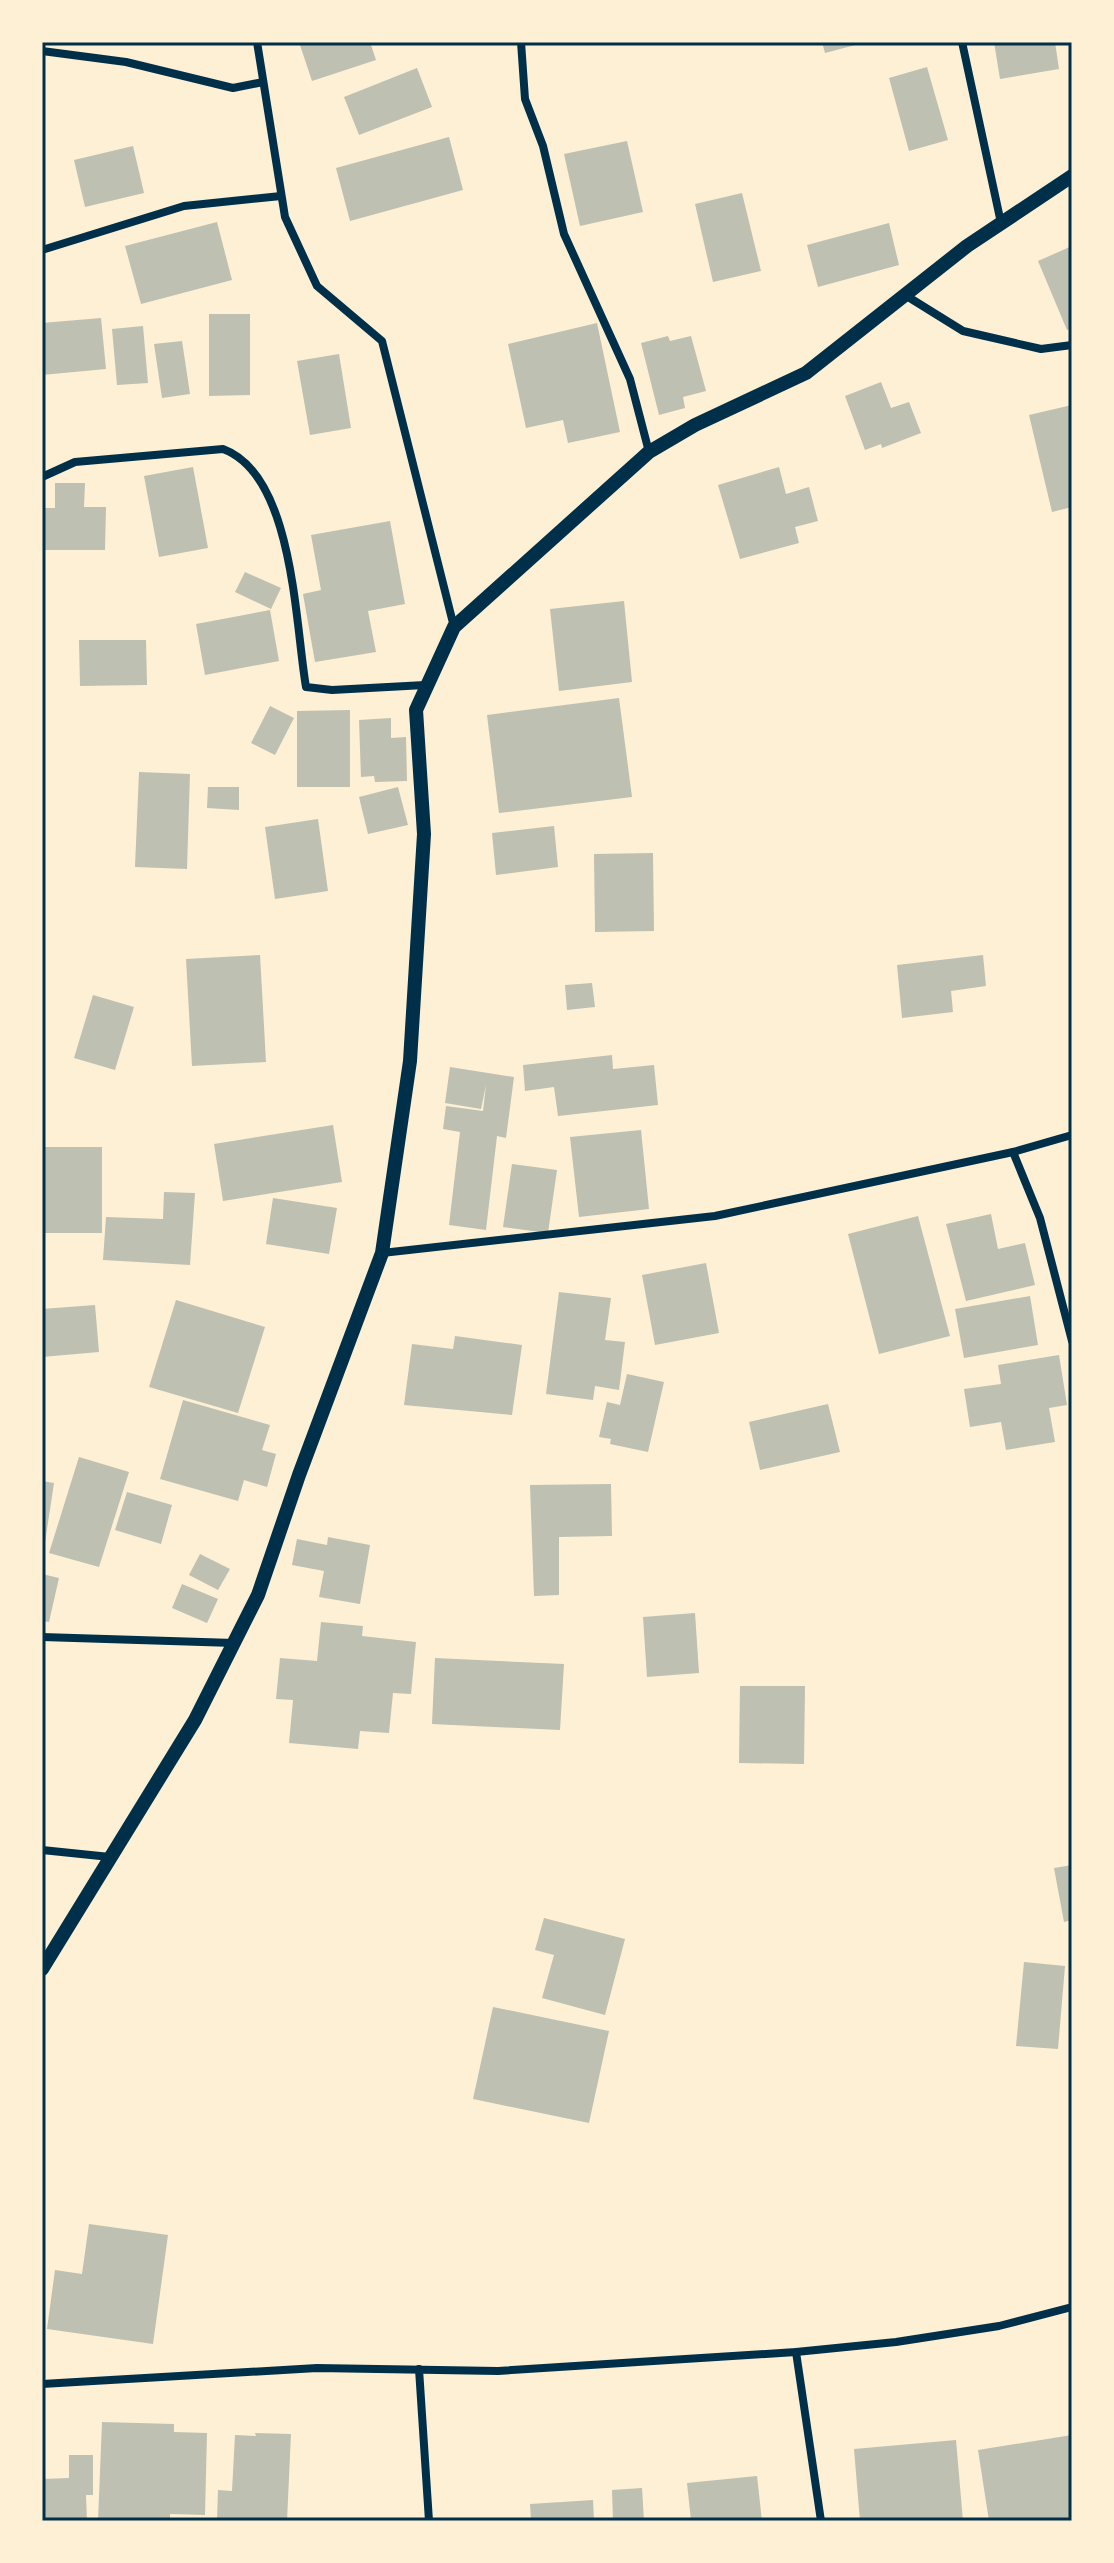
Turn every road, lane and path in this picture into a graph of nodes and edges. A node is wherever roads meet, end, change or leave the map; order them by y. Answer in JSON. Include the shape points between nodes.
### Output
{"nodes":[{"id":1,"x":257,"y":42,"type":"edge"},
{"id":2,"x":521,"y":42,"type":"edge"},
{"id":3,"x":962,"y":42,"type":"edge"},
{"id":4,"x":42,"y":51,"type":"edge"},
{"id":5,"x":263,"y":82,"type":"junction"},
{"id":6,"x":1072,"y":176,"type":"edge"},
{"id":7,"x":281,"y":196,"type":"junction"},
{"id":8,"x":1001,"y":223,"type":"junction"},
{"id":9,"x":42,"y":250,"type":"edge"},
{"id":10,"x":905,"y":295,"type":"junction"},
{"id":11,"x":1072,"y":345,"type":"edge"},
{"id":12,"x":649,"y":452,"type":"junction"},
{"id":13,"x":42,"y":477,"type":"edge"},
{"id":14,"x":454,"y":627,"type":"junction"},
{"id":15,"x":425,"y":685,"type":"junction"},
{"id":16,"x":1072,"y":1135,"type":"edge"},
{"id":17,"x":1013,"y":1152,"type":"junction"},
{"id":18,"x":382,"y":1253,"type":"junction"},
{"id":19,"x":1072,"y":1341,"type":"edge"},
{"id":20,"x":42,"y":1637,"type":"edge"},
{"id":21,"x":234,"y":1643,"type":"junction"},
{"id":22,"x":42,"y":1850,"type":"edge"},
{"id":23,"x":110,"y":1857,"type":"junction"},
{"id":24,"x":42,"y":1969,"type":"edge"},
{"id":25,"x":1072,"y":2307,"type":"edge"},
{"id":26,"x":796,"y":2352,"type":"junction"},
{"id":27,"x":419,"y":2369,"type":"junction"},
{"id":28,"x":42,"y":2384,"type":"edge"},
{"id":29,"x":429,"y":2521,"type":"edge"},
{"id":30,"x":821,"y":2521,"type":"edge"}],
"edges":[{"from":1,"to":5,"type":"street"},
{"from":2,"to":12,"type":"street","via":[[525,99],[543,146],[564,234],[630,379]]},
{"from":3,"to":8,"type":"street"},
{"from":4,"to":5,"type":"street","via":[[126,62],[233,88]]},
{"from":5,"to":7,"type":"street"},
{"from":6,"to":8,"type":"street"},
{"from":7,"to":9,"type":"street","via":[[184,206]]},
{"from":7,"to":14,"type":"street","via":[[285,217],[317,286],[382,341]]},
{"from":8,"to":10,"type":"street"},
{"from":10,"to":11,"type":"street","via":[[963,331],[1041,349]]},
{"from":10,"to":12,"type":"street","via":[[806,373]]},
{"from":12,"to":14,"type":"street"},
{"from":13,"to":15,"type":"street","via":[[75,462],[223,449],[235,454],[272,503],[286,545],[306,687]]},
{"from":14,"to":15,"type":"street"},
{"from":15,"to":18,"type":"street","via":[[416,710],[424,834],[410,1061]]},
{"from":16,"to":17,"type":"street"},
{"from":17,"to":18,"type":"street","via":[[715,1216]]},
{"from":17,"to":19,"type":"street","via":[[1040,1218]]},
{"from":18,"to":21,"type":"street","via":[[258,1595]]},
{"from":20,"to":21,"type":"street"},
{"from":21,"to":23,"type":"street","via":[[195,1720]]},
{"from":22,"to":23,"type":"street"},
{"from":23,"to":24,"type":"street"},
{"from":25,"to":26,"type":"street","via":[[999,2326]]},
{"from":26,"to":27,"type":"street","via":[[498,2371]]},
{"from":26,"to":30,"type":"street"},
{"from":27,"to":28,"type":"street","via":[[317,2368]]},
{"from":27,"to":29,"type":"street"}]}
